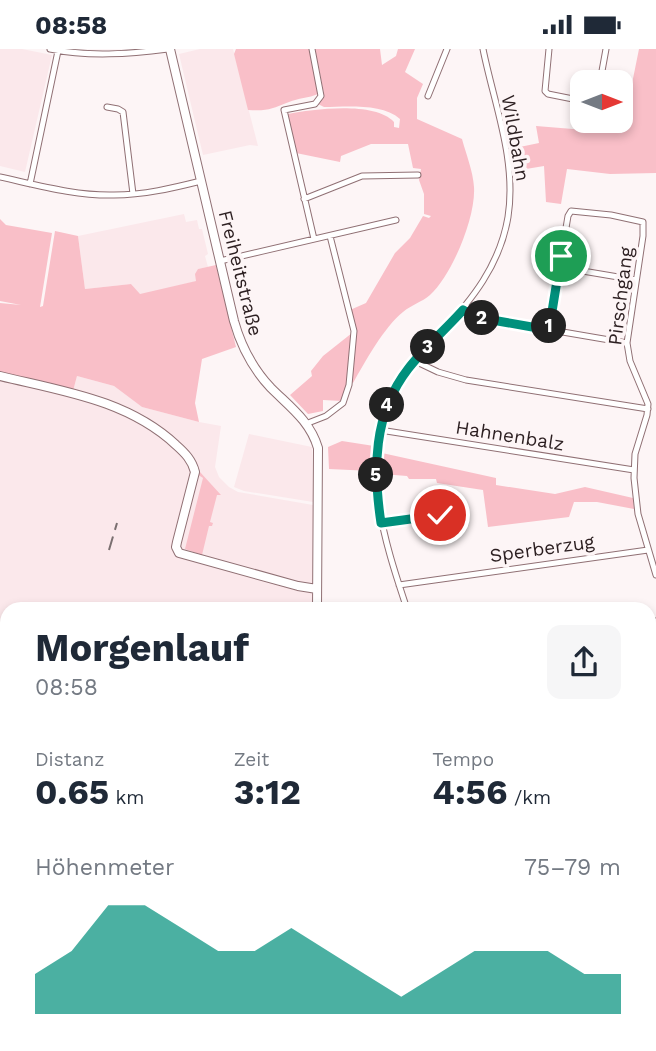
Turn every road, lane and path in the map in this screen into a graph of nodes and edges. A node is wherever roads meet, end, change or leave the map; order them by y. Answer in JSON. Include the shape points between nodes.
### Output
{"nodes":[{"id":1,"x":50,"y":49,"type":"edge"},
{"id":2,"x":169,"y":49,"type":"edge"},
{"id":3,"x":312,"y":49,"type":"edge"},
{"id":4,"x":447,"y":49,"type":"edge"},
{"id":5,"x":483,"y":49,"type":"edge"},
{"id":6,"x":549,"y":49,"type":"edge"},
{"id":7,"x":606,"y":49,"type":"edge"},
{"id":8,"x":58,"y":51,"type":"junction"},
{"id":9,"x":602,"y":70,"type":"edge"},
{"id":10,"x":428,"y":96,"type":"dead end"},
{"id":11,"x":570,"y":98,"type":"edge"},
{"id":12,"x":107,"y":107,"type":"dead end"},
{"id":13,"x":418,"y":175,"type":"dead end"},
{"id":14,"x":0,"y":177,"type":"edge"},
{"id":15,"x":201,"y":181,"type":"junction"},
{"id":16,"x":30,"y":184,"type":"junction"},
{"id":17,"x":133,"y":194,"type":"junction"},
{"id":18,"x":304,"y":199,"type":"junction"},
{"id":19,"x":396,"y":220,"type":"dead end"},
{"id":20,"x":330,"y":236,"type":"junction"},
{"id":21,"x":314,"y":239,"type":"junction"},
{"id":22,"x":220,"y":261,"type":"junction"},
{"id":23,"x":559,"y":267,"type":"junction"},
{"id":24,"x":636,"y":280,"type":"junction"},
{"id":25,"x":463,"y":310,"type":"junction"},
{"id":26,"x":549,"y":330,"type":"junction"},
{"id":27,"x":626,"y":343,"type":"junction"},
{"id":28,"x":415,"y":361,"type":"junction"},
{"id":29,"x":0,"y":376,"type":"edge"},
{"id":30,"x":648,"y":409,"type":"junction"},
{"id":31,"x":308,"y":423,"type":"junction"},
{"id":32,"x":380,"y":430,"type":"junction"},
{"id":33,"x":634,"y":470,"type":"junction"},
{"id":34,"x":450,"y":513,"type":"dead end"},
{"id":35,"x":381,"y":523,"type":"junction"},
{"id":36,"x":648,"y":549,"type":"junction"},
{"id":37,"x":656,"y":575,"type":"edge"},
{"id":38,"x":399,"y":585,"type":"junction"},
{"id":39,"x":317,"y":589,"type":"junction"},
{"id":40,"x":317,"y":602,"type":"edge"},
{"id":41,"x":405,"y":602,"type":"edge"}],
"edges":[{"from":1,"to":8,"type":"street"},
{"from":2,"to":8,"type":"street","via":[[110,55]]},
{"from":2,"to":15,"type":"street","name":"Freiheitstraße"},
{"from":3,"to":18,"type":"street","via":[[321,96],[315,104],[284,110]]},
{"from":4,"to":10,"type":"street"},
{"from":5,"to":25,"type":"street","name":"Wildbahn","via":[[509,165],[509,205],[492,268]]},
{"from":6,"to":11,"type":"street","via":[[545,91]]},
{"from":7,"to":9,"type":"street"},
{"from":8,"to":16,"type":"street"},
{"from":12,"to":17,"type":"street","via":[[123,112]]},
{"from":13,"to":18,"type":"street","via":[[362,176]]},
{"from":14,"to":16,"type":"street"},
{"from":15,"to":17,"type":"street"},
{"from":15,"to":22,"type":"street","name":"Freiheitstraße"},
{"from":16,"to":17,"type":"street","via":[[82,193]]},
{"from":18,"to":21,"type":"street"},
{"from":19,"to":20,"type":"street"},
{"from":20,"to":21,"type":"street"},
{"from":20,"to":31,"type":"street","via":[[354,331],[349,385],[343,403]]},
{"from":21,"to":22,"type":"street"},
{"from":22,"to":31,"type":"street","name":"Freiheitstraße","via":[[247,354],[271,387]]},
{"from":23,"to":24,"type":"street"},
{"from":23,"to":24,"type":"street","name":"Pirschgang","via":[[571,211],[611,215],[643,222]]},
{"from":23,"to":26,"type":"street"},
{"from":24,"to":27,"type":"street","name":"Pirschgang"},
{"from":25,"to":26,"type":"street","via":[[475,317]]},
{"from":25,"to":28,"type":"street","name":"Wildbahn"},
{"from":26,"to":27,"type":"street"},
{"from":27,"to":30,"type":"street","name":"Pirschgang"},
{"from":28,"to":30,"type":"street","via":[[466,380]]},
{"from":28,"to":32,"type":"street","name":"Wildbahn","via":[[391,396]]},
{"from":29,"to":39,"type":"street","via":[[121,408],[157,429],[185,453],[195,472],[176,547],[184,556]]},
{"from":30,"to":33,"type":"street"},
{"from":31,"to":39,"type":"street","name":"Freiheitstraße","via":[[319,451]]},
{"from":32,"to":33,"type":"street","name":"Hahnenbalz"},
{"from":32,"to":35,"type":"street","name":"Wildbahn","via":[[376,472]]},
{"from":33,"to":36,"type":"street"},
{"from":34,"to":35,"type":"street"},
{"from":35,"to":38,"type":"street","name":"Wildbahn"},
{"from":36,"to":37,"type":"street"},
{"from":36,"to":38,"type":"street","name":"Sperberzug"},
{"from":38,"to":41,"type":"street","name":"Wildbahn"},
{"from":39,"to":40,"type":"street","name":"Freiheitstraße"}]}
